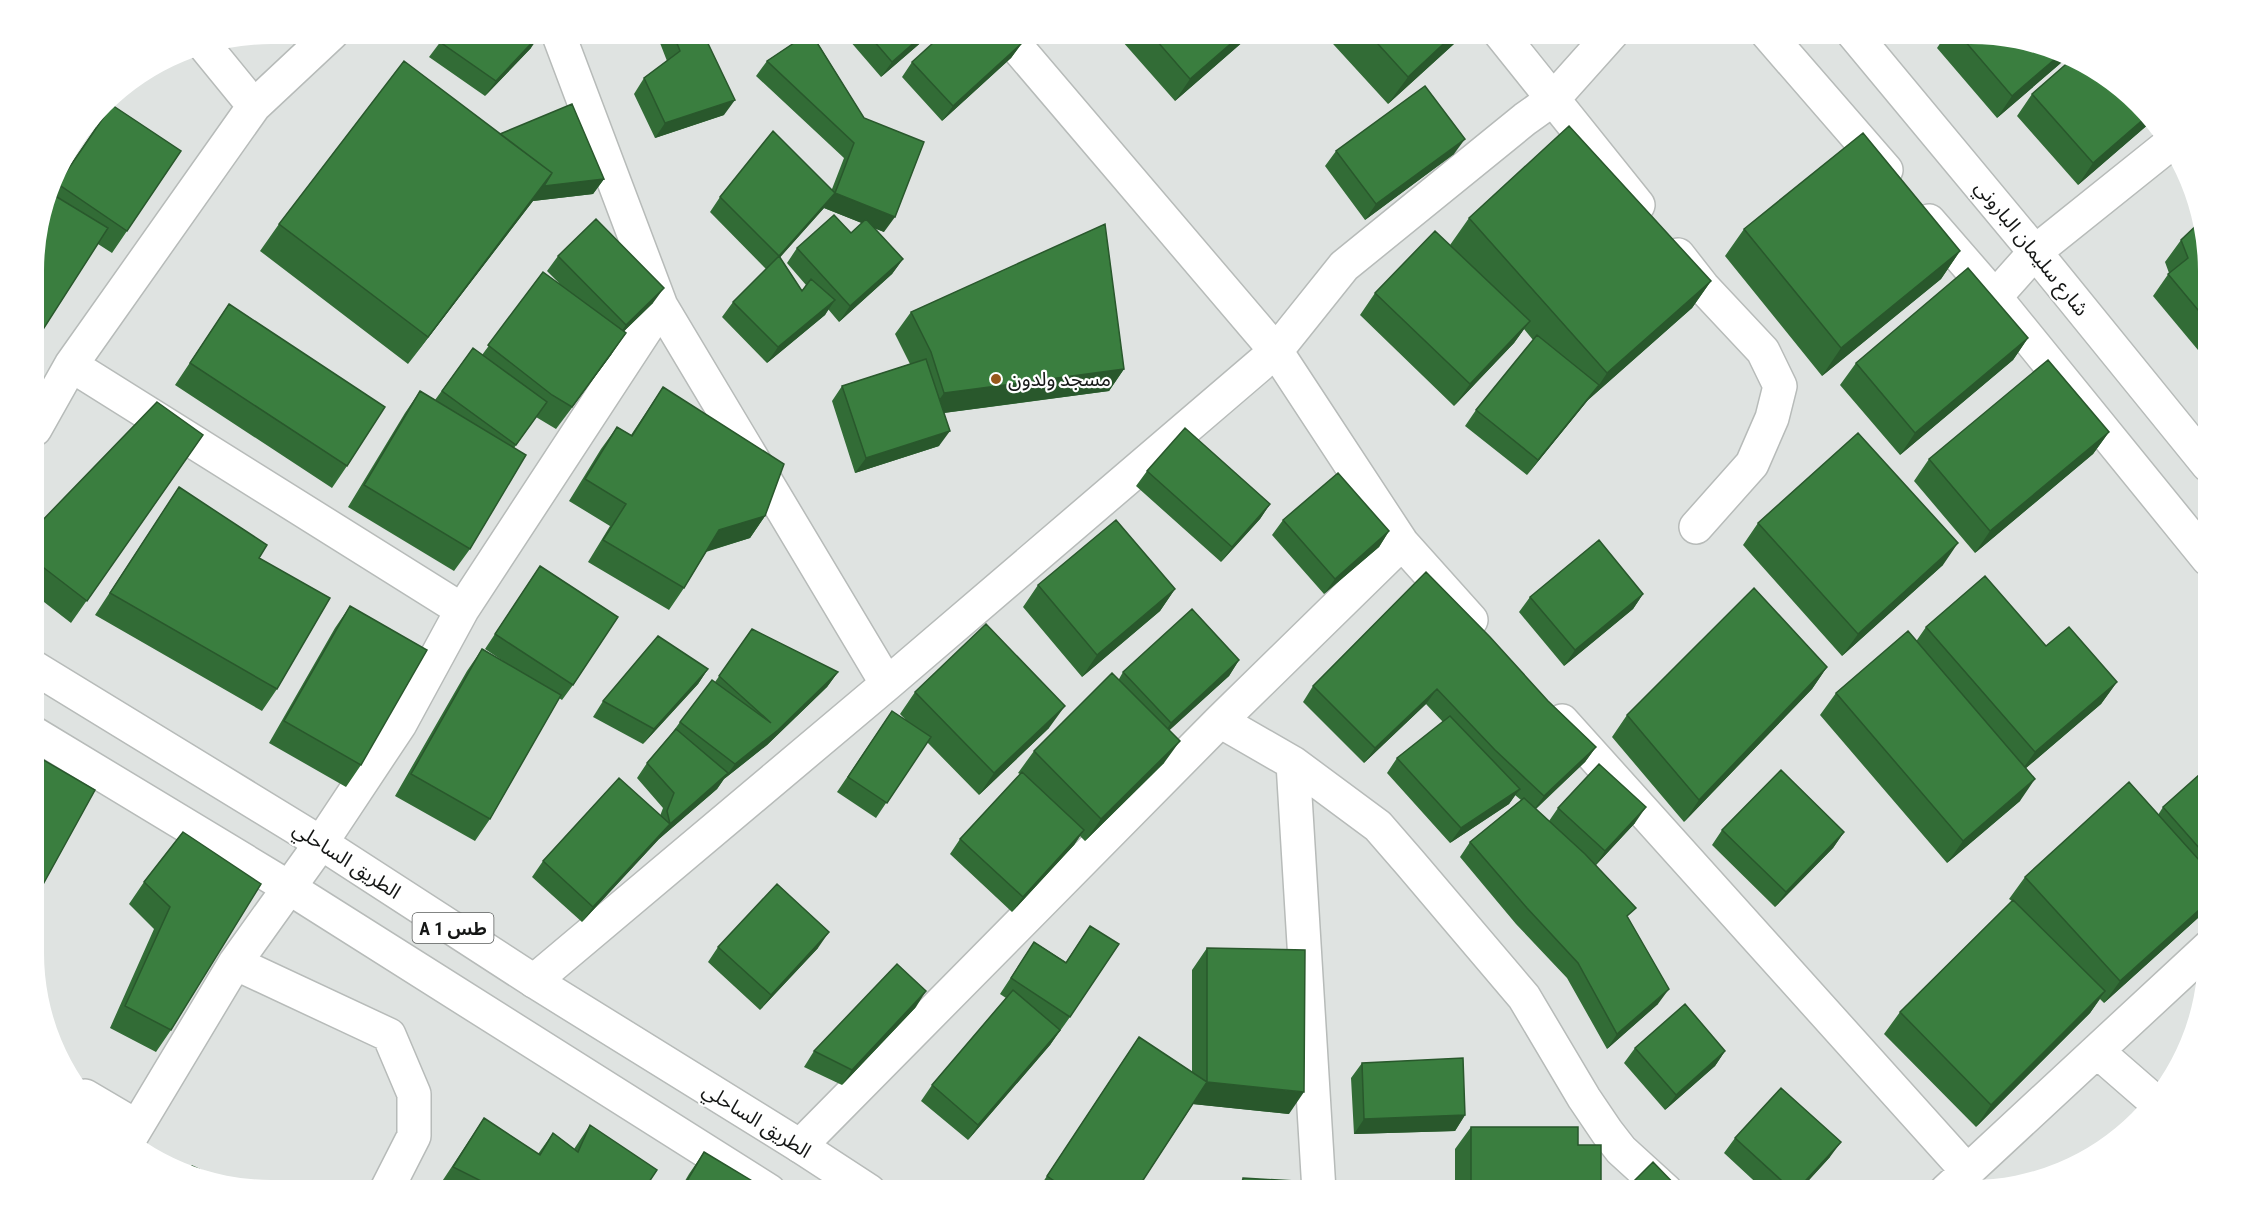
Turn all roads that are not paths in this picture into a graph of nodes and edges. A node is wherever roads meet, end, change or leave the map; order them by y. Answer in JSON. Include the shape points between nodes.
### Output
{"nodes":[{"id":1,"x":320,"y":44,"type":"edge"},
{"id":2,"x":562,"y":44,"type":"edge"},
{"id":3,"x":1014,"y":44,"type":"edge"},
{"id":4,"x":1509,"y":44,"type":"edge"},
{"id":5,"x":1602,"y":44,"type":"edge"},
{"id":6,"x":1777,"y":44,"type":"edge"},
{"id":7,"x":1862,"y":44,"type":"edge"},
{"id":8,"x":210,"y":52,"type":"edge"},
{"id":9,"x":1553,"y":99,"type":"junction"},
{"id":10,"x":254,"y":106,"type":"junction"},
{"id":11,"x":2163,"y":149,"type":"edge"},
{"id":12,"x":2035,"y":252,"type":"junction"},
{"id":13,"x":1995,"y":297,"type":"junction"},
{"id":14,"x":661,"y":306,"type":"junction"},
{"id":15,"x":1276,"y":351,"type":"junction"},
{"id":16,"x":71,"y":365,"type":"junction"},
{"id":17,"x":44,"y":413,"type":"edge"},
{"id":18,"x":2198,"y":453,"type":"edge"},
{"id":19,"x":1696,"y":527,"type":"dead end"},
{"id":20,"x":1402,"y":543,"type":"junction"},
{"id":21,"x":2198,"y":547,"type":"edge"},
{"id":22,"x":462,"y":610,"type":"junction"},
{"id":23,"x":1490,"y":641,"type":"edge"},
{"id":24,"x":44,"y":674,"type":"edge"},
{"id":25,"x":887,"y":684,"type":"junction"},
{"id":26,"x":1545,"y":703,"type":"edge"},
{"id":27,"x":1220,"y":721,"type":"junction"},
{"id":28,"x":44,"y":739,"type":"edge"},
{"id":29,"x":1293,"y":763,"type":"junction"},
{"id":30,"x":321,"y":843,"type":"junction"},
{"id":31,"x":288,"y":887,"type":"junction"},
{"id":32,"x":2198,"y":957,"type":"edge"},
{"id":33,"x":235,"y":963,"type":"junction"},
{"id":34,"x":534,"y":981,"type":"junction"},
{"id":35,"x":2098,"y":1052,"type":"junction"},
{"id":36,"x":2148,"y":1096,"type":"edge"},
{"id":37,"x":115,"y":1118,"type":"edge"},
{"id":38,"x":133,"y":1132,"type":"edge"},
{"id":39,"x":800,"y":1146,"type":"junction"},
{"id":40,"x":392,"y":1180,"type":"edge"},
{"id":41,"x":752,"y":1180,"type":"edge"},
{"id":42,"x":852,"y":1180,"type":"edge"},
{"id":43,"x":1318,"y":1180,"type":"edge"},
{"id":44,"x":1654,"y":1180,"type":"edge"},
{"id":45,"x":1956,"y":1180,"type":"edge"},
{"id":46,"x":1958,"y":1180,"type":"edge"}],
"edges":[{"from":1,"to":10,"type":"main road"},
{"from":2,"to":14,"type":"main road"},
{"from":3,"to":15,"type":"main road"},
{"from":4,"to":9,"type":"main road"},
{"from":5,"to":9,"type":"main road"},
{"from":6,"to":13,"type":"main road"},
{"from":7,"to":12,"type":"main road","name":"شارع سليمان الباروني"},
{"from":8,"to":10,"type":"main road"},
{"from":9,"to":15,"type":"main road","via":[[1344,266]]},
{"from":9,"to":19,"type":"main road","via":[[1703,287],[1763,351],[1780,386],[1772,418],[1752,464]]},
{"from":10,"to":16,"type":"main road"},
{"from":11,"to":12,"type":"main road"},
{"from":12,"to":13,"type":"main road"},
{"from":12,"to":18,"type":"main road","name":"شارع سليمان الباروني"},
{"from":13,"to":21,"type":"main road"},
{"from":14,"to":22,"type":"main road"},
{"from":14,"to":25,"type":"main road"},
{"from":15,"to":20,"type":"main road"},
{"from":15,"to":25,"type":"main road"},
{"from":16,"to":17,"type":"main road"},
{"from":16,"to":22,"type":"main road"},
{"from":20,"to":23,"type":"main road"},
{"from":20,"to":27,"type":"main road"},
{"from":22,"to":30,"type":"main road","via":[[400,724]]},
{"from":24,"to":30,"type":"main road","name":"الطريق الساحلي","number":"A 1 طس"},
{"from":25,"to":34,"type":"main road"},
{"from":26,"to":45,"type":"main road"},
{"from":27,"to":29,"type":"main road"},
{"from":27,"to":39,"type":"main road"},
{"from":28,"to":31,"type":"main road","number":"A 1 طس"},
{"from":29,"to":43,"type":"main road"},
{"from":29,"to":44,"type":"main road","via":[[1378,826],[1411,864],[1524,997],[1607,1132]]},
{"from":30,"to":31,"type":"main road"},
{"from":30,"to":34,"type":"main road","name":"الطريق الساحلي","number":"A 1 طس"},
{"from":31,"to":33,"type":"main road"},
{"from":31,"to":41,"type":"main road","number":"A 1 طس"},
{"from":32,"to":35,"type":"main road"},
{"from":33,"to":38,"type":"main road"},
{"from":33,"to":40,"type":"main road","via":[[389,1035],[414,1094],[414,1136]]},
{"from":34,"to":39,"type":"main road","name":"الطريق الساحلي","number":"A 1 طس"},
{"from":35,"to":36,"type":"main road"},
{"from":35,"to":46,"type":"main road"},
{"from":37,"to":38,"type":"main road"},
{"from":39,"to":42,"type":"main road","name":"الطريق الساحلي","number":"A 1 طس"}]}
